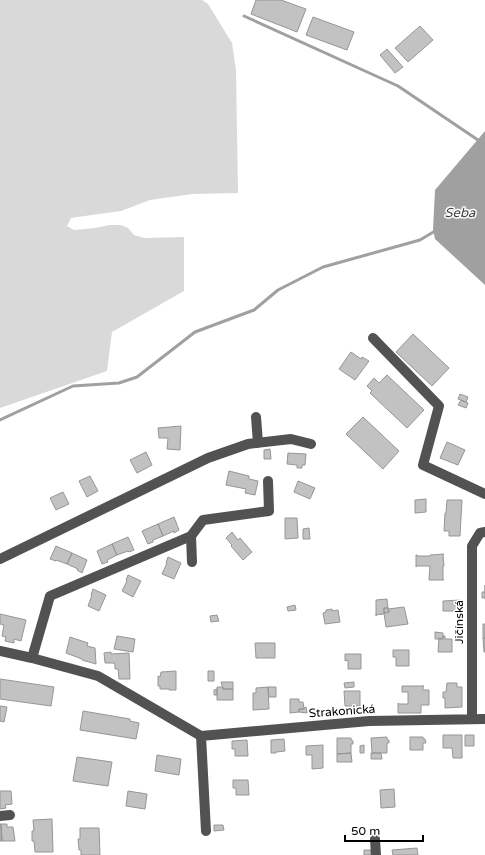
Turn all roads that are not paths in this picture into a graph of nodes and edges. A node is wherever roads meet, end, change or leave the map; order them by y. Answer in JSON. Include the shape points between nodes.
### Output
{"nodes":[{"id":1,"x":372,"y":338,"type":"dead end"},
{"id":2,"x":256,"y":417,"type":"dead end"},
{"id":3,"x":258,"y":443,"type":"junction"},
{"id":4,"x":311,"y":444,"type":"dead end"},
{"id":5,"x":268,"y":481,"type":"dead end"},
{"id":6,"x":485,"y":494,"type":"edge"},
{"id":7,"x":485,"y":532,"type":"edge"},
{"id":8,"x":191,"y":536,"type":"junction"},
{"id":9,"x":0,"y":558,"type":"edge"},
{"id":10,"x":192,"y":562,"type":"dead end"},
{"id":11,"x":0,"y":650,"type":"edge"},
{"id":12,"x":32,"y":658,"type":"junction"},
{"id":13,"x":485,"y":718,"type":"edge"},
{"id":14,"x":472,"y":719,"type":"junction"},
{"id":15,"x":201,"y":736,"type":"junction"},
{"id":16,"x":206,"y":831,"type":"dead end"},
{"id":17,"x":376,"y":839,"type":"dead end"},
{"id":18,"x":376,"y":855,"type":"edge"}],
"edges":[{"from":1,"to":6,"type":"street","via":[[440,406],[423,465]]},
{"from":2,"to":3,"type":"street"},
{"from":3,"to":4,"type":"street","via":[[291,440]]},
{"from":3,"to":9,"type":"street","via":[[208,458]]},
{"from":5,"to":8,"type":"street","via":[[269,511],[203,520]]},
{"from":7,"to":14,"type":"street","name":"Jičínská","via":[[480,533],[472,546]]},
{"from":8,"to":10,"type":"street"},
{"from":8,"to":12,"type":"street","via":[[50,596]]},
{"from":11,"to":12,"type":"street"},
{"from":12,"to":15,"type":"street","via":[[98,676]]},
{"from":13,"to":14,"type":"street","name":"Strakonická"},
{"from":14,"to":15,"type":"street","name":"Strakonická","via":[[369,721]]},
{"from":15,"to":16,"type":"street"},
{"from":17,"to":18,"type":"street"}]}
